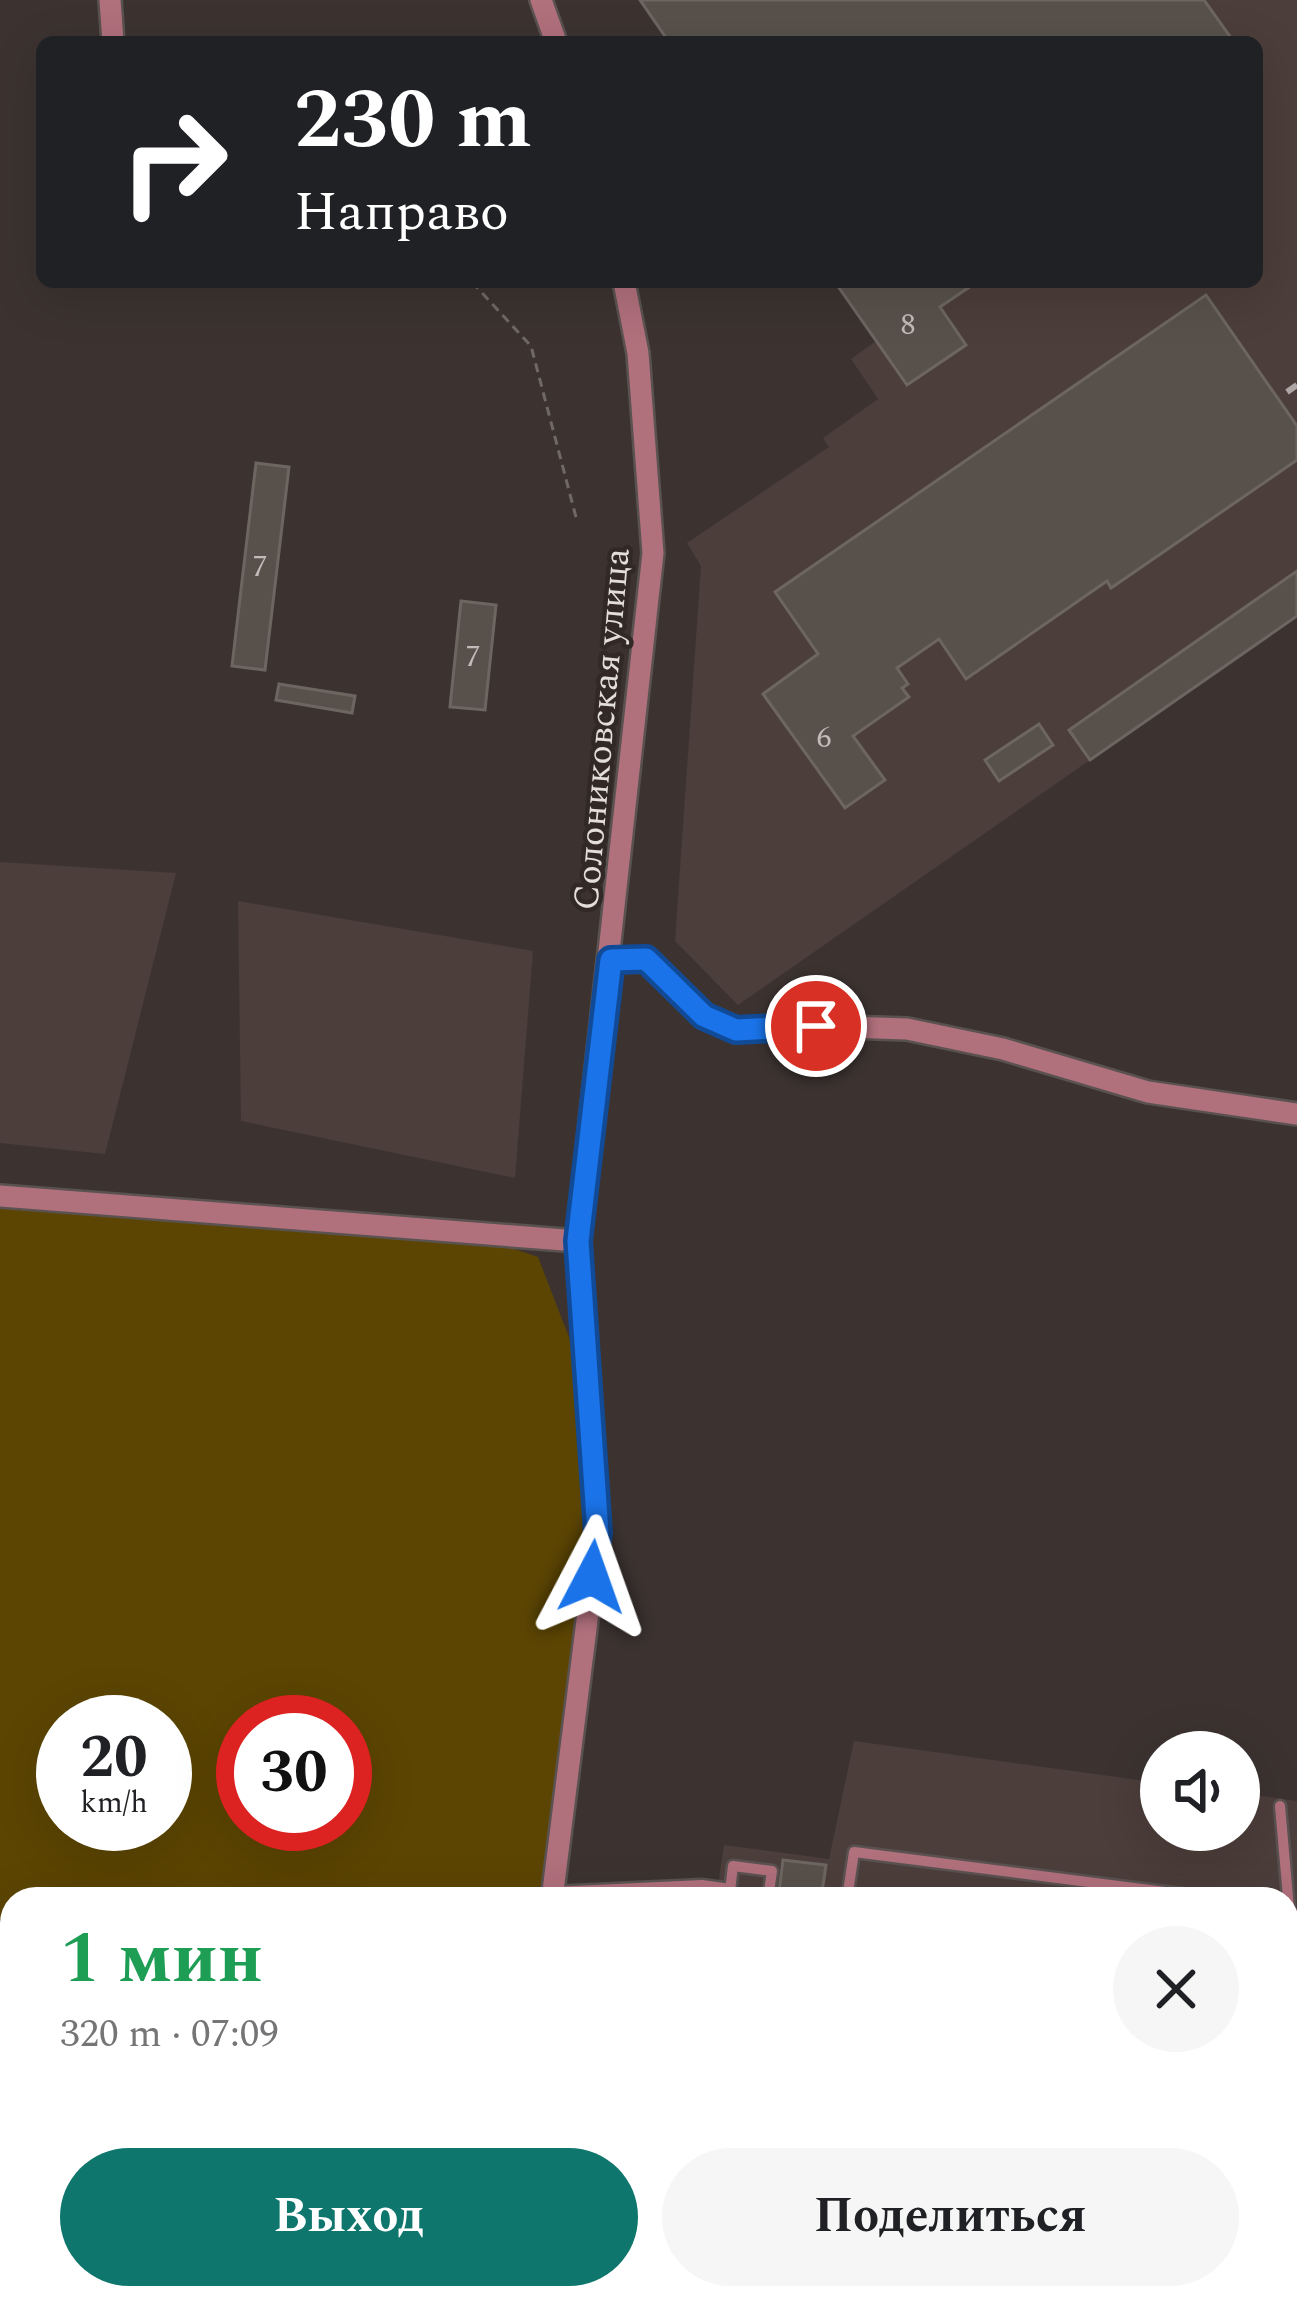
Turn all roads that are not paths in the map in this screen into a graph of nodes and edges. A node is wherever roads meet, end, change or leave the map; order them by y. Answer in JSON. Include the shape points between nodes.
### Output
{"nodes":[{"id":1,"x":110,"y":0,"type":"edge"},
{"id":2,"x":541,"y":0,"type":"edge"},
{"id":3,"x":113,"y":36,"type":"edge"},
{"id":4,"x":554,"y":36,"type":"edge"},
{"id":5,"x":625,"y":288,"type":"edge"},
{"id":6,"x":611,"y":960,"type":"junction"},
{"id":7,"x":1297,"y":1114,"type":"edge"},
{"id":8,"x":0,"y":1196,"type":"edge"},
{"id":9,"x":578,"y":1241,"type":"junction"},
{"id":10,"x":1280,"y":1807,"type":"dead end"},
{"id":11,"x":554,"y":1887,"type":"edge"},
{"id":12,"x":675,"y":1887,"type":"edge"},
{"id":13,"x":708,"y":1887,"type":"edge"},
{"id":14,"x":731,"y":1887,"type":"edge"},
{"id":15,"x":770,"y":1887,"type":"edge"},
{"id":16,"x":850,"y":1887,"type":"edge"},
{"id":17,"x":1127,"y":1887,"type":"edge"},
{"id":18,"x":1286,"y":1887,"type":"edge"}],
"edges":[{"from":1,"to":3,"type":"street"},
{"from":2,"to":4,"type":"street"},
{"from":5,"to":6,"type":"street","name":"Солониковская улица","via":[[653,553]]},
{"from":6,"to":7,"type":"street","via":[[646,959],[704,1016],[736,1030],[908,1029],[1148,1091]]},
{"from":6,"to":9,"type":"street","name":"Солониковская улица"},
{"from":8,"to":9,"type":"street"},
{"from":9,"to":11,"type":"street","name":"Солониковская улица","via":[[598,1533]]},
{"from":10,"to":18,"type":"lane"},
{"from":12,"to":13,"type":"lane"},
{"from":14,"to":15,"type":"lane","via":[[733,1866],[772,1871]]},
{"from":16,"to":17,"type":"lane","via":[[854,1852]]}]}
